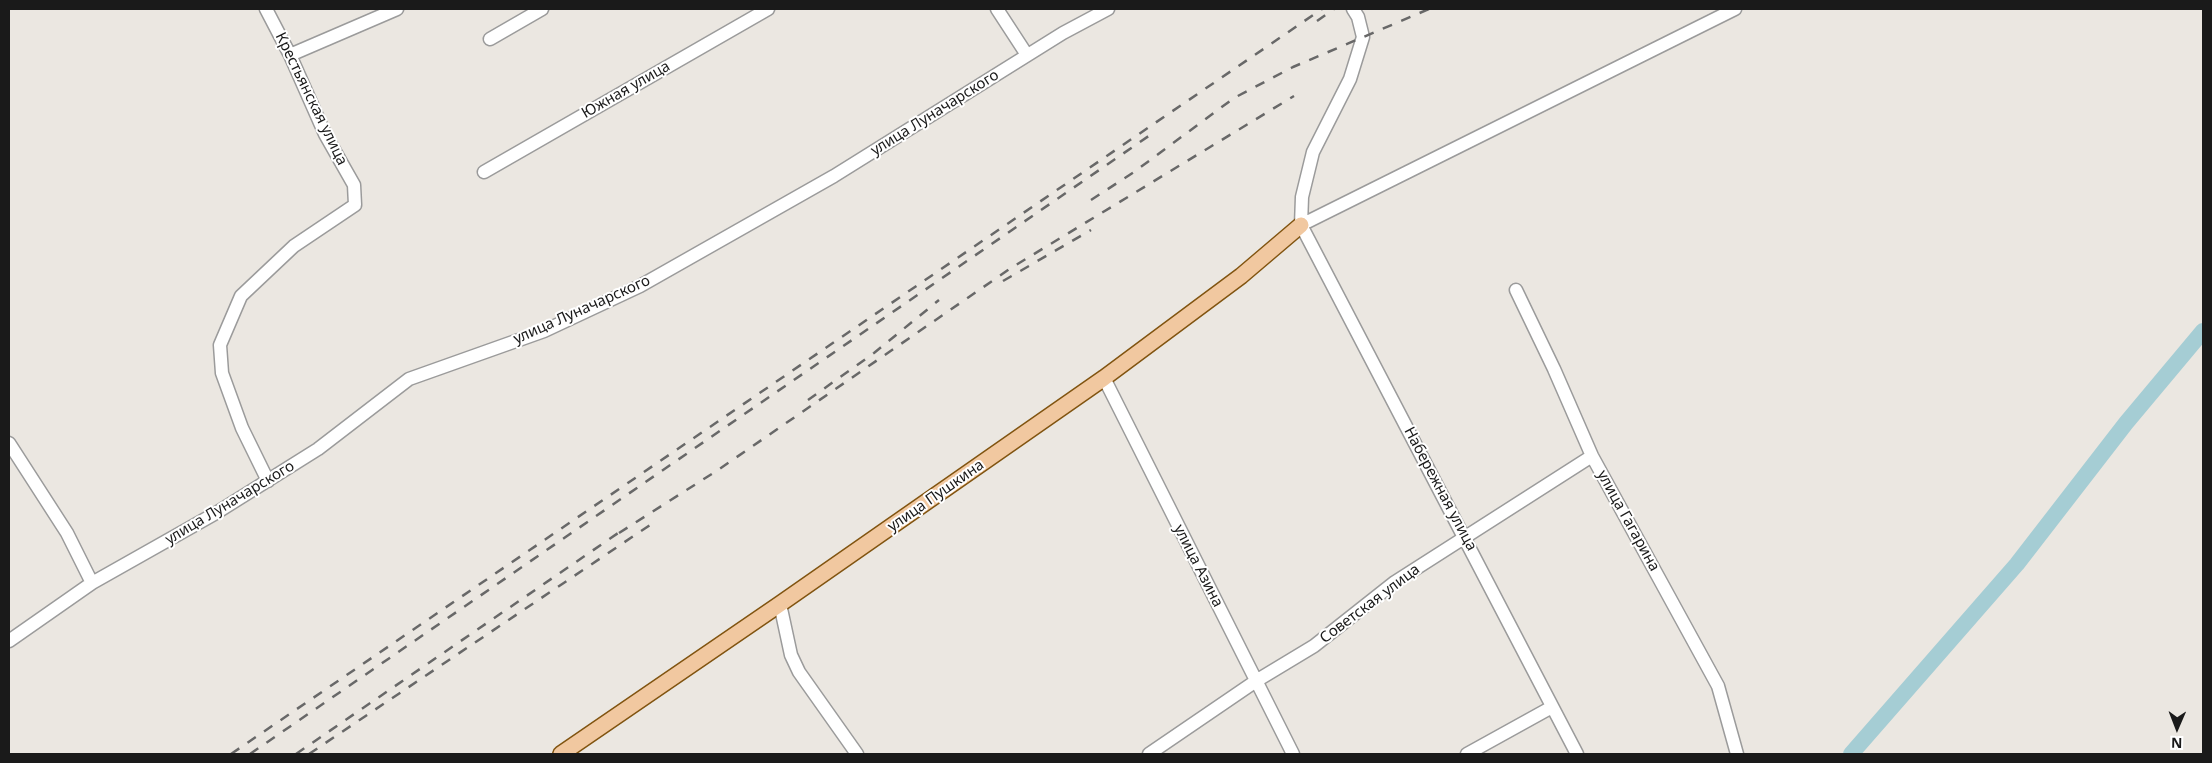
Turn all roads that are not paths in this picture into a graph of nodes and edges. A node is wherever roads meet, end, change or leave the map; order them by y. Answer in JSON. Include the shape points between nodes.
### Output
{"nodes":[{"id":1,"x":266,"y":9,"type":"edge"},
{"id":2,"x":397,"y":9,"type":"edge"},
{"id":3,"x":542,"y":9,"type":"edge"},
{"id":4,"x":768,"y":9,"type":"edge"},
{"id":5,"x":997,"y":9,"type":"edge"},
{"id":6,"x":1108,"y":9,"type":"edge"},
{"id":7,"x":1354,"y":9,"type":"edge"},
{"id":8,"x":1735,"y":9,"type":"edge"},
{"id":9,"x":490,"y":39,"type":"dead end"},
{"id":10,"x":290,"y":55,"type":"junction"},
{"id":11,"x":1027,"y":56,"type":"junction"},
{"id":12,"x":484,"y":172,"type":"dead end"},
{"id":13,"x":1301,"y":225,"type":"junction"},
{"id":14,"x":1516,"y":290,"type":"dead end"},
{"id":15,"x":1104,"y":378,"type":"junction"},
{"id":16,"x":9,"y":443,"type":"edge"},
{"id":17,"x":1592,"y":456,"type":"junction"},
{"id":18,"x":268,"y":480,"type":"junction"},
{"id":19,"x":1464,"y":536,"type":"junction"},
{"id":20,"x":92,"y":583,"type":"junction"},
{"id":21,"x":780,"y":604,"type":"junction"},
{"id":22,"x":9,"y":641,"type":"edge"},
{"id":23,"x":1256,"y":681,"type":"junction"},
{"id":24,"x":1552,"y":706,"type":"junction"},
{"id":25,"x":561,"y":754,"type":"edge"},
{"id":26,"x":857,"y":754,"type":"edge"},
{"id":27,"x":1149,"y":754,"type":"edge"},
{"id":28,"x":1293,"y":754,"type":"edge"},
{"id":29,"x":1467,"y":754,"type":"edge"},
{"id":30,"x":1577,"y":754,"type":"edge"},
{"id":31,"x":1738,"y":754,"type":"edge"}],
"edges":[{"from":1,"to":10,"type":"street","name":"Крестьянская улица"},
{"from":2,"to":10,"type":"street"},
{"from":3,"to":9,"type":"street"},
{"from":4,"to":12,"type":"street","name":"Южная улица"},
{"from":5,"to":11,"type":"street"},
{"from":6,"to":11,"type":"street","name":"улица Луначарского"},
{"from":7,"to":13,"type":"street","via":[[1364,37],[1350,80],[1313,152],[1302,198]]},
{"from":8,"to":13,"type":"street"},
{"from":10,"to":18,"type":"street","name":"Крестьянская улица","via":[[325,134],[354,185],[355,205],[294,246],[241,296],[220,345],[222,373],[242,428]]},
{"from":11,"to":18,"type":"street","name":"улица Луначарского","via":[[834,176],[640,286],[544,331],[409,379],[318,449]]},
{"from":13,"to":15,"type":"main road","name":"улица Пушкина","via":[[1241,276]]},
{"from":13,"to":19,"type":"street","name":"Набережная улица"},
{"from":14,"to":17,"type":"street","name":"улица Гагарина"},
{"from":15,"to":21,"type":"main road","name":"улица Пушкина"},
{"from":15,"to":23,"type":"street","name":"улица Азина"},
{"from":16,"to":20,"type":"street","via":[[67,534]]},
{"from":17,"to":19,"type":"street","name":"Советская улица"},
{"from":17,"to":31,"type":"street","name":"улица Гагарина","via":[[1718,686]]},
{"from":18,"to":20,"type":"street","name":"улица Луначарского"},
{"from":19,"to":23,"type":"street","name":"Советская улица","via":[[1396,582],[1314,646]]},
{"from":19,"to":24,"type":"street","name":"Набережная улица"},
{"from":20,"to":22,"type":"street","name":"улица Луначарского"},
{"from":21,"to":25,"type":"main road","name":"улица Пушкина"},
{"from":21,"to":26,"type":"street","via":[[791,655],[799,672]]},
{"from":23,"to":27,"type":"street","name":"Советская улица"},
{"from":23,"to":28,"type":"street","name":"улица Азина"},
{"from":24,"to":29,"type":"street"},
{"from":24,"to":30,"type":"street","name":"Набережная улица"}]}
